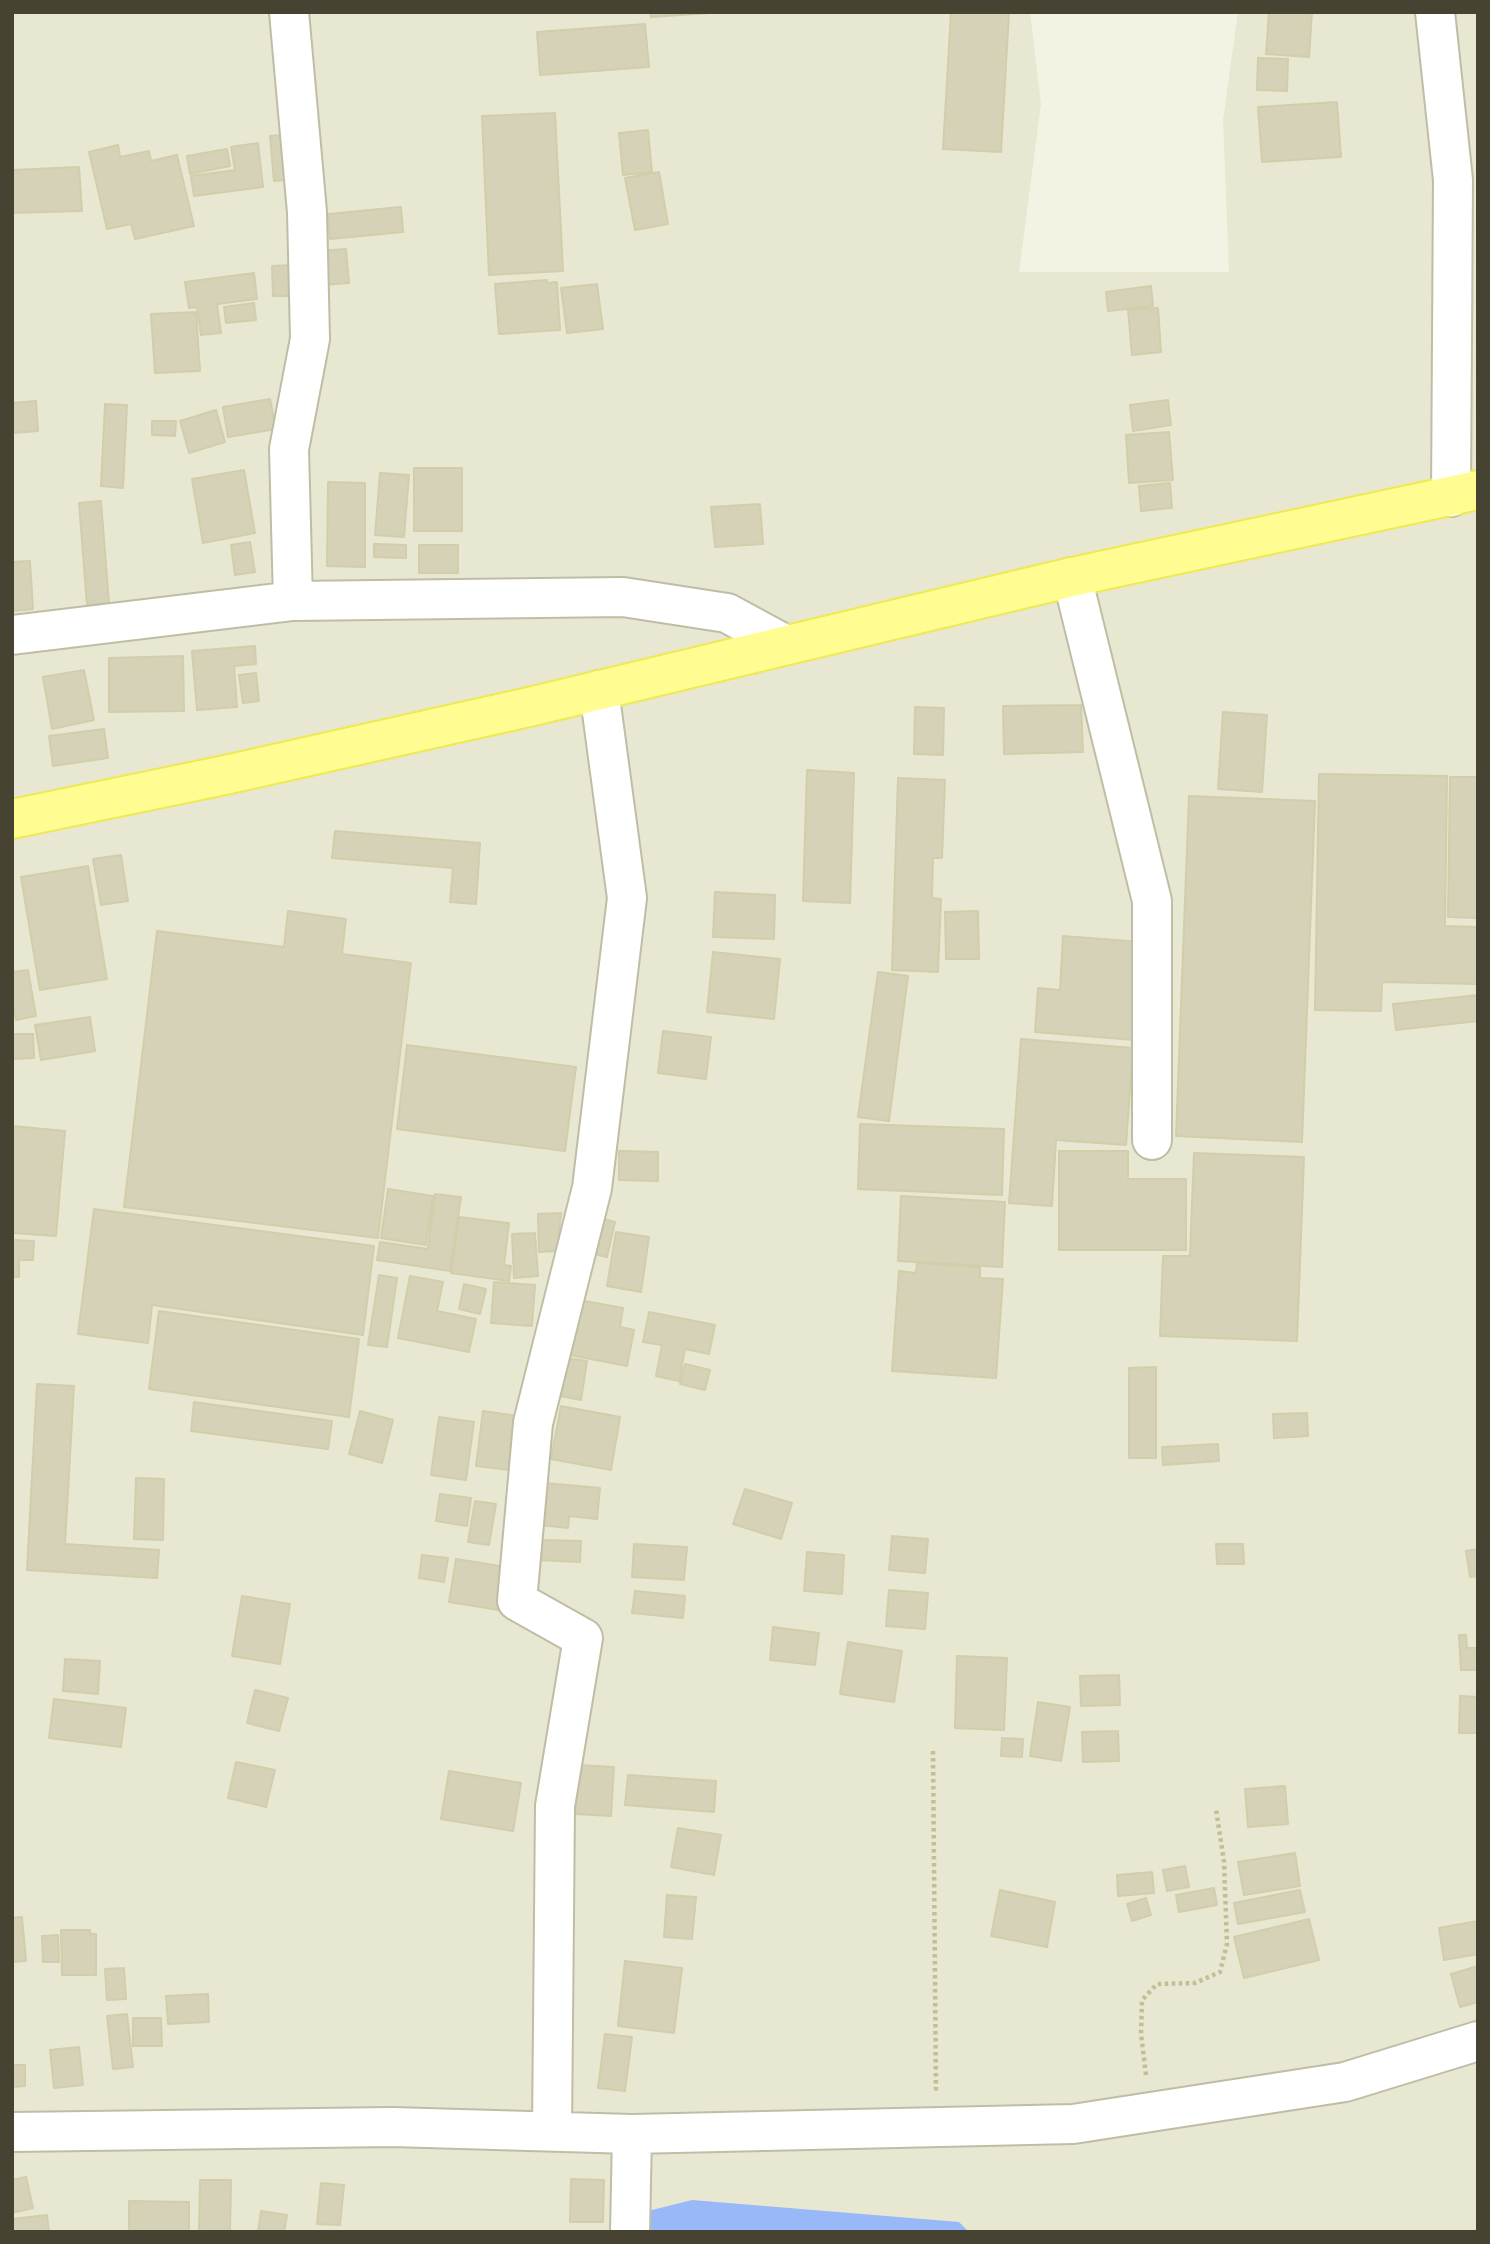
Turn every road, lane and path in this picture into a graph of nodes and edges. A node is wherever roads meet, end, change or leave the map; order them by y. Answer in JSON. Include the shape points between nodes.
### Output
{"nodes":[{"id":1,"x":289,"y":12,"type":"edge"},
{"id":2,"x":1435,"y":12,"type":"edge"},
{"id":3,"x":1464,"y":494,"type":"edge"},
{"id":4,"x":1072,"y":578,"type":"junction"},
{"id":5,"x":293,"y":601,"type":"junction"},
{"id":6,"x":12,"y":635,"type":"edge"},
{"id":7,"x":786,"y":646,"type":"junction"},
{"id":8,"x":599,"y":690,"type":"junction"},
{"id":9,"x":12,"y":819,"type":"edge"},
{"id":10,"x":1152,"y":1140,"type":"dead end"},
{"id":11,"x":933,"y":1751,"type":"dead end"},
{"id":12,"x":1216,"y":1809,"type":"dead end"},
{"id":13,"x":1478,"y":2041,"type":"edge"},
{"id":14,"x":1151,"y":2112,"type":"junction"},
{"id":15,"x":936,"y":2127,"type":"junction"},
{"id":16,"x":552,"y":2131,"type":"junction"},
{"id":17,"x":12,"y":2132,"type":"edge"},
{"id":18,"x":632,"y":2134,"type":"junction"},
{"id":19,"x":630,"y":2232,"type":"edge"}],
"edges":[{"from":1,"to":5,"type":"street","via":[[307,212],[310,339],[289,449]]},
{"from":2,"to":3,"type":"street","via":[[1453,180]]},
{"from":3,"to":4,"type":"main road"},
{"from":4,"to":7,"type":"main road"},
{"from":4,"to":10,"type":"street","via":[[1152,901]]},
{"from":5,"to":6,"type":"street"},
{"from":5,"to":7,"type":"street","via":[[623,597],[727,613]]},
{"from":7,"to":8,"type":"main road"},
{"from":8,"to":9,"type":"main road"},
{"from":8,"to":16,"type":"street","via":[[627,898],[592,1188],[533,1423],[517,1601],[583,1638],[555,1806]]},
{"from":11,"to":15,"type":"path"},
{"from":12,"to":14,"type":"path","via":[[1224,1862],[1227,1944],[1220,1972],[1195,1983],[1157,1984],[1142,2000],[1141,2034]]},
{"from":13,"to":14,"type":"street","via":[[1345,2082]]},
{"from":14,"to":15,"type":"street","via":[[1073,2124]]},
{"from":15,"to":18,"type":"street"},
{"from":16,"to":17,"type":"street","via":[[391,2127]]},
{"from":16,"to":18,"type":"street"},
{"from":18,"to":19,"type":"street"}]}
